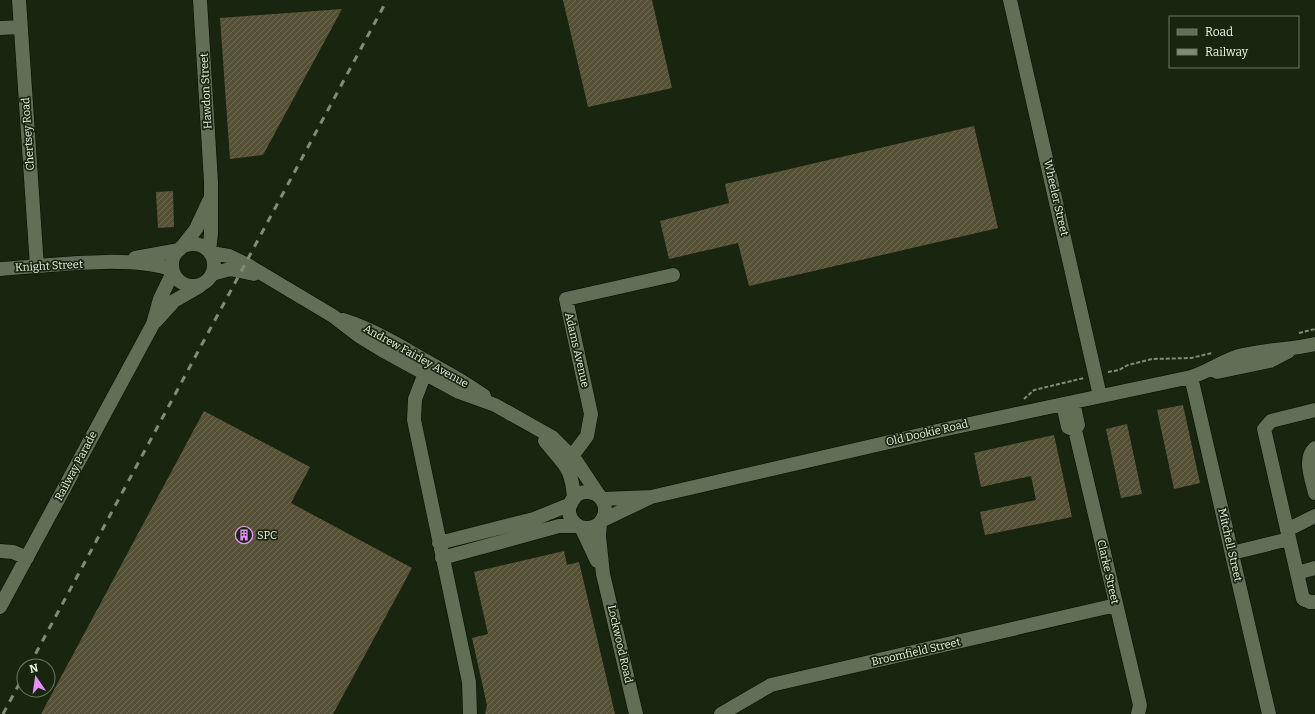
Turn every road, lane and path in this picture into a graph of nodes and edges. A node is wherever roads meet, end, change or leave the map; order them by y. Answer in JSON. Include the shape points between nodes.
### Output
{"nodes":[{"id":1,"x":19,"y":0,"type":"edge"},
{"id":2,"x":200,"y":0,"type":"edge"},
{"id":3,"x":1010,"y":0,"type":"edge"},
{"id":4,"x":21,"y":27,"type":"junction"},
{"id":5,"x":0,"y":28,"type":"edge"},
{"id":6,"x":211,"y":182,"type":"junction"},
{"id":7,"x":180,"y":249,"type":"junction"},
{"id":8,"x":210,"y":252,"type":"junction"},
{"id":9,"x":99,"y":263,"type":"junction"},
{"id":10,"x":37,"y":267,"type":"junction"},
{"id":11,"x":0,"y":269,"type":"edge"},
{"id":12,"x":173,"y":271,"type":"junction"},
{"id":13,"x":673,"y":275,"type":"dead end"},
{"id":14,"x":208,"y":279,"type":"junction"},
{"id":15,"x":270,"y":280,"type":"junction"},
{"id":16,"x":152,"y":324,"type":"junction"},
{"id":17,"x":1315,"y":329,"type":"edge"},
{"id":18,"x":1292,"y":335,"type":"dead end"},
{"id":19,"x":1315,"y":344,"type":"edge"},
{"id":20,"x":1214,"y":352,"type":"dead end"},
{"id":21,"x":427,"y":368,"type":"junction"},
{"id":22,"x":1095,"y":375,"type":"junction"},
{"id":23,"x":1197,"y":375,"type":"junction"},
{"id":24,"x":1100,"y":396,"type":"junction"},
{"id":25,"x":1023,"y":400,"type":"dead end"},
{"id":26,"x":1068,"y":403,"type":"junction"},
{"id":27,"x":1315,"y":410,"type":"edge"},
{"id":28,"x":533,"y":427,"type":"junction"},
{"id":29,"x":1315,"y":448,"type":"edge"},
{"id":30,"x":570,"y":454,"type":"junction"},
{"id":31,"x":1315,"y":489,"type":"edge"},
{"id":32,"x":651,"y":497,"type":"junction"},
{"id":33,"x":601,"y":498,"type":"junction"},
{"id":34,"x":572,"y":501,"type":"junction"},
{"id":35,"x":1315,"y":516,"type":"edge"},
{"id":36,"x":601,"y":522,"type":"junction"},
{"id":37,"x":579,"y":526,"type":"junction"},
{"id":38,"x":1288,"y":534,"type":"junction"},
{"id":39,"x":439,"y":543,"type":"junction"},
{"id":40,"x":0,"y":551,"type":"edge"},
{"id":41,"x":1232,"y":553,"type":"junction"},
{"id":42,"x":27,"y":558,"type":"junction"},
{"id":43,"x":442,"y":558,"type":"junction"},
{"id":44,"x":1315,"y":568,"type":"edge"},
{"id":45,"x":1297,"y":573,"type":"junction"},
{"id":46,"x":603,"y":574,"type":"junction"},
{"id":47,"x":1315,"y":602,"type":"edge"},
{"id":48,"x":1116,"y":605,"type":"junction"},
{"id":49,"x":0,"y":607,"type":"edge"},
{"id":50,"x":470,"y":714,"type":"edge"},
{"id":51,"x":636,"y":714,"type":"edge"},
{"id":52,"x":721,"y":714,"type":"edge"},
{"id":53,"x":1138,"y":714,"type":"edge"},
{"id":54,"x":1269,"y":714,"type":"edge"}],
"edges":[{"from":1,"to":4,"type":"street","name":"Chertsey Road"},
{"from":2,"to":6,"type":"street","name":"Hawdon Street"},
{"from":3,"to":22,"type":"street","name":"Wheeler Street"},
{"from":4,"to":5,"type":"street"},
{"from":4,"to":10,"type":"street","name":"Chertsey Road"},
{"from":6,"to":7,"type":"street","name":"Hawdon Street","via":[[209,202],[204,215]]},
{"from":6,"to":8,"type":"street","name":"Hawdon Street"},
{"from":7,"to":8,"type":"street","via":[[193,244]]},
{"from":7,"to":9,"type":"street","name":"Knight Street"},
{"from":7,"to":12,"type":"street","via":[[173,259]]},
{"from":8,"to":14,"type":"street","via":[[214,264]]},
{"from":8,"to":15,"type":"street","name":"Andrew Fairley Avenue","via":[[240,261]]},
{"from":9,"to":10,"type":"street","name":"Knight Street"},
{"from":9,"to":12,"type":"street","name":"Knight Street","via":[[163,266]]},
{"from":10,"to":11,"type":"street","name":"Knight Street"},
{"from":12,"to":14,"type":"street","via":[[180,282],[186,285],[192,286]]},
{"from":12,"to":16,"type":"street","name":"Railway Parade"},
{"from":13,"to":30,"type":"street","name":"Adams Avenue","via":[[566,299],[591,414],[587,436],[575,452]]},
{"from":14,"to":15,"type":"street","name":"Andrew Fairley Avenue","via":[[230,269],[253,273]]},
{"from":14,"to":16,"type":"street","name":"Railway Parade","via":[[174,301]]},
{"from":15,"to":21,"type":"street","name":"Andrew Fairley Avenue","via":[[333,316],[364,327],[387,346]]},
{"from":16,"to":42,"type":"street","name":"Railway Parade"},
{"from":17,"to":18,"type":"path"},
{"from":19,"to":23,"type":"street","name":"Old Dookie Road","via":[[1293,349],[1270,361]]},
{"from":20,"to":22,"type":"path","via":[[1191,358],[1152,359]]},
{"from":21,"to":28,"type":"street","name":"Andrew Fairley Avenue","via":[[465,382],[495,405]]},
{"from":21,"to":39,"type":"street","via":[[415,398],[414,420]]},
{"from":22,"to":24,"type":"street","name":"Wheeler Street"},
{"from":22,"to":25,"type":"path","via":[[1034,390]]},
{"from":23,"to":24,"type":"street","name":"Old Dookie Road"},
{"from":23,"to":41,"type":"street","name":"Mitchell Street"},
{"from":24,"to":26,"type":"street","name":"Old Dookie Road"},
{"from":26,"to":32,"type":"street","name":"Old Dookie Road","via":[[937,430]]},
{"from":26,"to":48,"type":"street","name":"Clarke Street","via":[[1068,427],[1074,430]]},
{"from":27,"to":38,"type":"street","via":[[1271,421],[1264,430]]},
{"from":28,"to":30,"type":"street","name":"Andrew Fairley Avenue","via":[[552,437]]},
{"from":28,"to":34,"type":"street","name":"Andrew Fairley Avenue","via":[[568,469],[572,478]]},
{"from":29,"to":31,"type":"street","via":[[1308,459]]},
{"from":30,"to":33,"type":"street","name":"Andrew Fairley Avenue"},
{"from":32,"to":33,"type":"street","name":"Old Dookie Road"},
{"from":32,"to":36,"type":"street","name":"Old Dookie Road"},
{"from":33,"to":34,"type":"street","via":[[589,492],[578,495]]},
{"from":33,"to":36,"type":"street","via":[[605,507]]},
{"from":34,"to":37,"type":"street","via":[[570,516]]},
{"from":34,"to":39,"type":"street","via":[[534,519]]},
{"from":35,"to":38,"type":"street"},
{"from":36,"to":37,"type":"street","via":[[593,528]]},
{"from":36,"to":46,"type":"street","name":"Lockwood Road","via":[[599,536]]},
{"from":37,"to":43,"type":"street","via":[[559,526]]},
{"from":37,"to":46,"type":"street","name":"Lockwood Road"},
{"from":38,"to":41,"type":"street"},
{"from":38,"to":45,"type":"street"},
{"from":39,"to":43,"type":"street"},
{"from":40,"to":42,"type":"street","via":[[13,552]]},
{"from":41,"to":54,"type":"street","name":"Mitchell Street"},
{"from":42,"to":49,"type":"street","name":"Railway Parade"},
{"from":43,"to":50,"type":"street","via":[[469,682]]},
{"from":44,"to":45,"type":"street"},
{"from":45,"to":47,"type":"street","via":[[1303,599]]},
{"from":46,"to":51,"type":"street","name":"Lockwood Road"},
{"from":48,"to":52,"type":"street","name":"Broomfield Street","via":[[771,685]]},
{"from":48,"to":53,"type":"street","name":"Clarke Street","via":[[1140,704]]}]}
